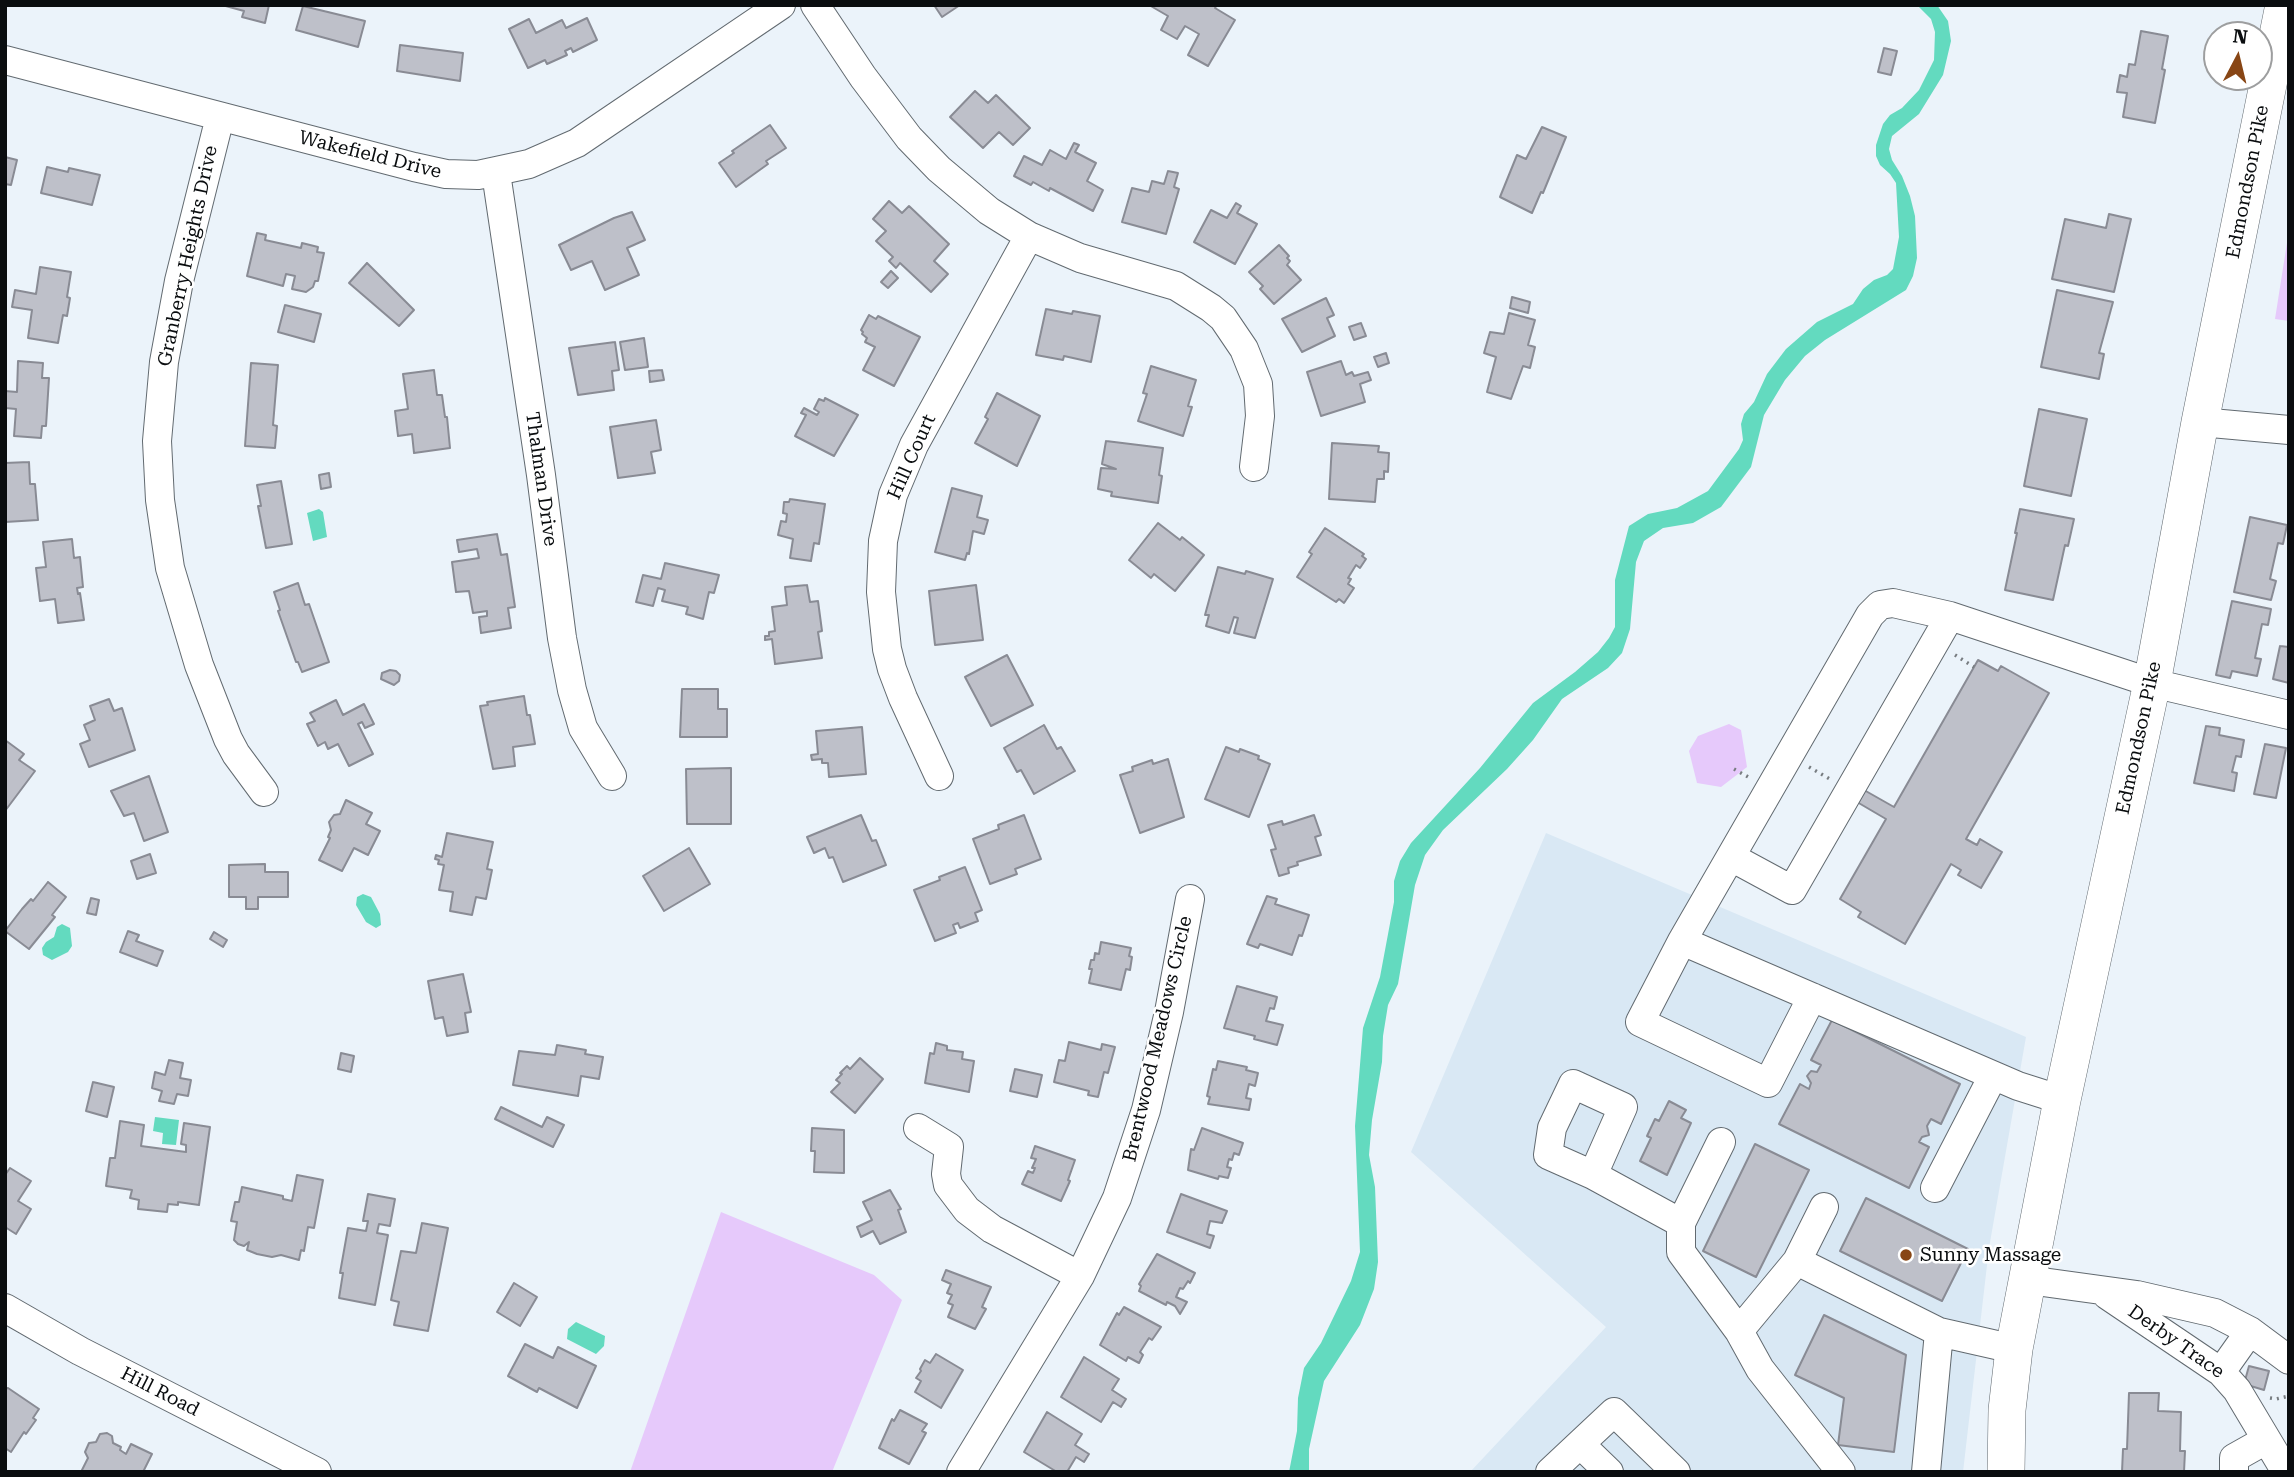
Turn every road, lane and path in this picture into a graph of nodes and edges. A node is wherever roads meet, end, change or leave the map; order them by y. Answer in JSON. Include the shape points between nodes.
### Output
{"nodes":[{"id":1,"x":781,"y":5,"type":"edge"},
{"id":2,"x":815,"y":5,"type":"edge"},
{"id":3,"x":2284,"y":5,"type":"edge"},
{"id":4,"x":5,"y":60,"type":"edge"},
{"id":5,"x":220,"y":117,"type":"junction"},
{"id":6,"x":496,"y":173,"type":"junction"},
{"id":7,"x":1029,"y":236,"type":"junction"},
{"id":8,"x":2200,"y":422,"type":"junction"},
{"id":9,"x":2289,"y":430,"type":"edge"},
{"id":10,"x":1254,"y":467,"type":"dead end"},
{"id":11,"x":1950,"y":616,"type":"junction"},
{"id":12,"x":2152,"y":683,"type":"junction"},
{"id":13,"x":2289,"y":716,"type":"edge"},
{"id":14,"x":1786,"y":762,"type":"junction"},
{"id":15,"x":612,"y":776,"type":"dead end"},
{"id":16,"x":939,"y":776,"type":"dead end"},
{"id":17,"x":1831,"y":779,"type":"dead end"},
{"id":18,"x":264,"y":792,"type":"dead end"},
{"id":19,"x":1731,"y":857,"type":"junction"},
{"id":20,"x":1190,"y":899,"type":"dead end"},
{"id":21,"x":1682,"y":941,"type":"junction"},
{"id":22,"x":1812,"y":997,"type":"junction"},
{"id":23,"x":1993,"y":1076,"type":"junction"},
{"id":24,"x":2062,"y":1100,"type":"junction"},
{"id":25,"x":918,"y":1128,"type":"dead end"},
{"id":26,"x":1721,"y":1142,"type":"dead end"},
{"id":27,"x":1593,"y":1175,"type":"dead end"},
{"id":28,"x":1936,"y":1188,"type":"dead end"},
{"id":29,"x":1824,"y":1206,"type":"dead end"},
{"id":30,"x":1681,"y":1223,"type":"junction"},
{"id":31,"x":1797,"y":1261,"type":"junction"},
{"id":32,"x":1080,"y":1276,"type":"junction"},
{"id":33,"x":2028,"y":1280,"type":"junction"},
{"id":34,"x":2102,"y":1291,"type":"junction"},
{"id":35,"x":5,"y":1308,"type":"edge"},
{"id":36,"x":1739,"y":1331,"type":"junction"},
{"id":37,"x":2250,"y":1331,"type":"junction"},
{"id":38,"x":1939,"y":1332,"type":"junction"},
{"id":39,"x":2014,"y":1349,"type":"junction"},
{"id":40,"x":2289,"y":1360,"type":"edge"},
{"id":41,"x":2221,"y":1371,"type":"junction"},
{"id":42,"x":2266,"y":1440,"type":"junction"},
{"id":43,"x":1580,"y":1444,"type":"junction"},
{"id":44,"x":317,"y":1472,"type":"edge"},
{"id":45,"x":961,"y":1472,"type":"edge"},
{"id":46,"x":1550,"y":1472,"type":"edge"},
{"id":47,"x":1609,"y":1472,"type":"edge"},
{"id":48,"x":1676,"y":1472,"type":"edge"},
{"id":49,"x":1841,"y":1472,"type":"edge"},
{"id":50,"x":1926,"y":1472,"type":"edge"},
{"id":51,"x":2006,"y":1472,"type":"edge"},
{"id":52,"x":2234,"y":1472,"type":"edge"},
{"id":53,"x":2286,"y":1472,"type":"edge"}],
"edges":[{"from":1,"to":6,"type":"street","name":"Wakefield Drive","via":[[576,143],[546,158]]},
{"from":2,"to":7,"type":"street","via":[[863,77],[923,153],[989,211]]},
{"from":3,"to":8,"type":"main road","name":"Edmondson Pike"},
{"from":4,"to":5,"type":"street","name":"Wakefield Drive"},
{"from":5,"to":6,"type":"street","name":"Wakefield Drive","via":[[431,171]]},
{"from":5,"to":18,"type":"street","name":"Granberry Heights Drive","via":[[164,362],[158,441],[160,499],[170,568],[199,666],[228,740]]},
{"from":6,"to":15,"type":"street","name":"Thalman Drive","via":[[572,690],[583,728]]},
{"from":7,"to":10,"type":"street","via":[[1099,265],[1176,286],[1223,318],[1244,349],[1258,384],[1260,416]]},
{"from":7,"to":16,"type":"street","name":"Hill Court","via":[[914,445],[893,495],[883,541],[881,592],[892,669]]},
{"from":8,"to":9,"type":"street"},
{"from":8,"to":12,"type":"main road","name":"Edmondson Pike"},
{"from":11,"to":12,"type":"street"},
{"from":11,"to":14,"type":"street","via":[[1892,603],[1875,608]]},
{"from":11,"to":19,"type":"street","via":[[1792,890]]},
{"from":12,"to":13,"type":"street"},
{"from":12,"to":24,"type":"main road","name":"Edmondson Pike"},
{"from":14,"to":17,"type":"path","via":[[1802,764]]},
{"from":14,"to":19,"type":"street"},
{"from":19,"to":21,"type":"street"},
{"from":20,"to":32,"type":"street","name":"Brentwood Meadows Circle","via":[[1166,1023],[1135,1146],[1104,1230]]},
{"from":21,"to":22,"type":"street"},
{"from":21,"to":22,"type":"street","via":[[1640,1022],[1768,1083]]},
{"from":22,"to":23,"type":"street"},
{"from":23,"to":24,"type":"street"},
{"from":23,"to":28,"type":"street"},
{"from":24,"to":33,"type":"main road","name":"Edmondson Pike"},
{"from":25,"to":32,"type":"street","via":[[949,1147],[948,1185],[967,1210],[992,1229]]},
{"from":26,"to":30,"type":"street"},
{"from":27,"to":30,"type":"street"},
{"from":29,"to":31,"type":"street"},
{"from":30,"to":36,"type":"street","via":[[1681,1252]]},
{"from":31,"to":36,"type":"street"},
{"from":31,"to":38,"type":"street"},
{"from":32,"to":45,"type":"street","name":"Brentwood Meadows Circle"},
{"from":33,"to":34,"type":"street","name":"Derby Trace"},
{"from":33,"to":39,"type":"main road","name":"Edmondson Pike"},
{"from":34,"to":37,"type":"street","name":"Derby Trace","via":[[2215,1313]]},
{"from":34,"to":41,"type":"street","name":"Derby Trace"},
{"from":35,"to":44,"type":"street","name":"Hill Road","via":[[80,1352]]},
{"from":36,"to":49,"type":"street","via":[[1760,1369]]},
{"from":37,"to":40,"type":"street","name":"Derby Trace"},
{"from":37,"to":41,"type":"street"},
{"from":38,"to":39,"type":"street"},
{"from":38,"to":50,"type":"street"},
{"from":39,"to":51,"type":"main road","name":"Edmondson Pike"},
{"from":41,"to":42,"type":"street","name":"Derby Trace"},
{"from":42,"to":52,"type":"street","via":[[2234,1458]]},
{"from":42,"to":53,"type":"street","name":"Derby Trace"},
{"from":43,"to":46,"type":"street"},
{"from":43,"to":47,"type":"street"},
{"from":43,"to":48,"type":"street","via":[[1614,1412]]}]}
